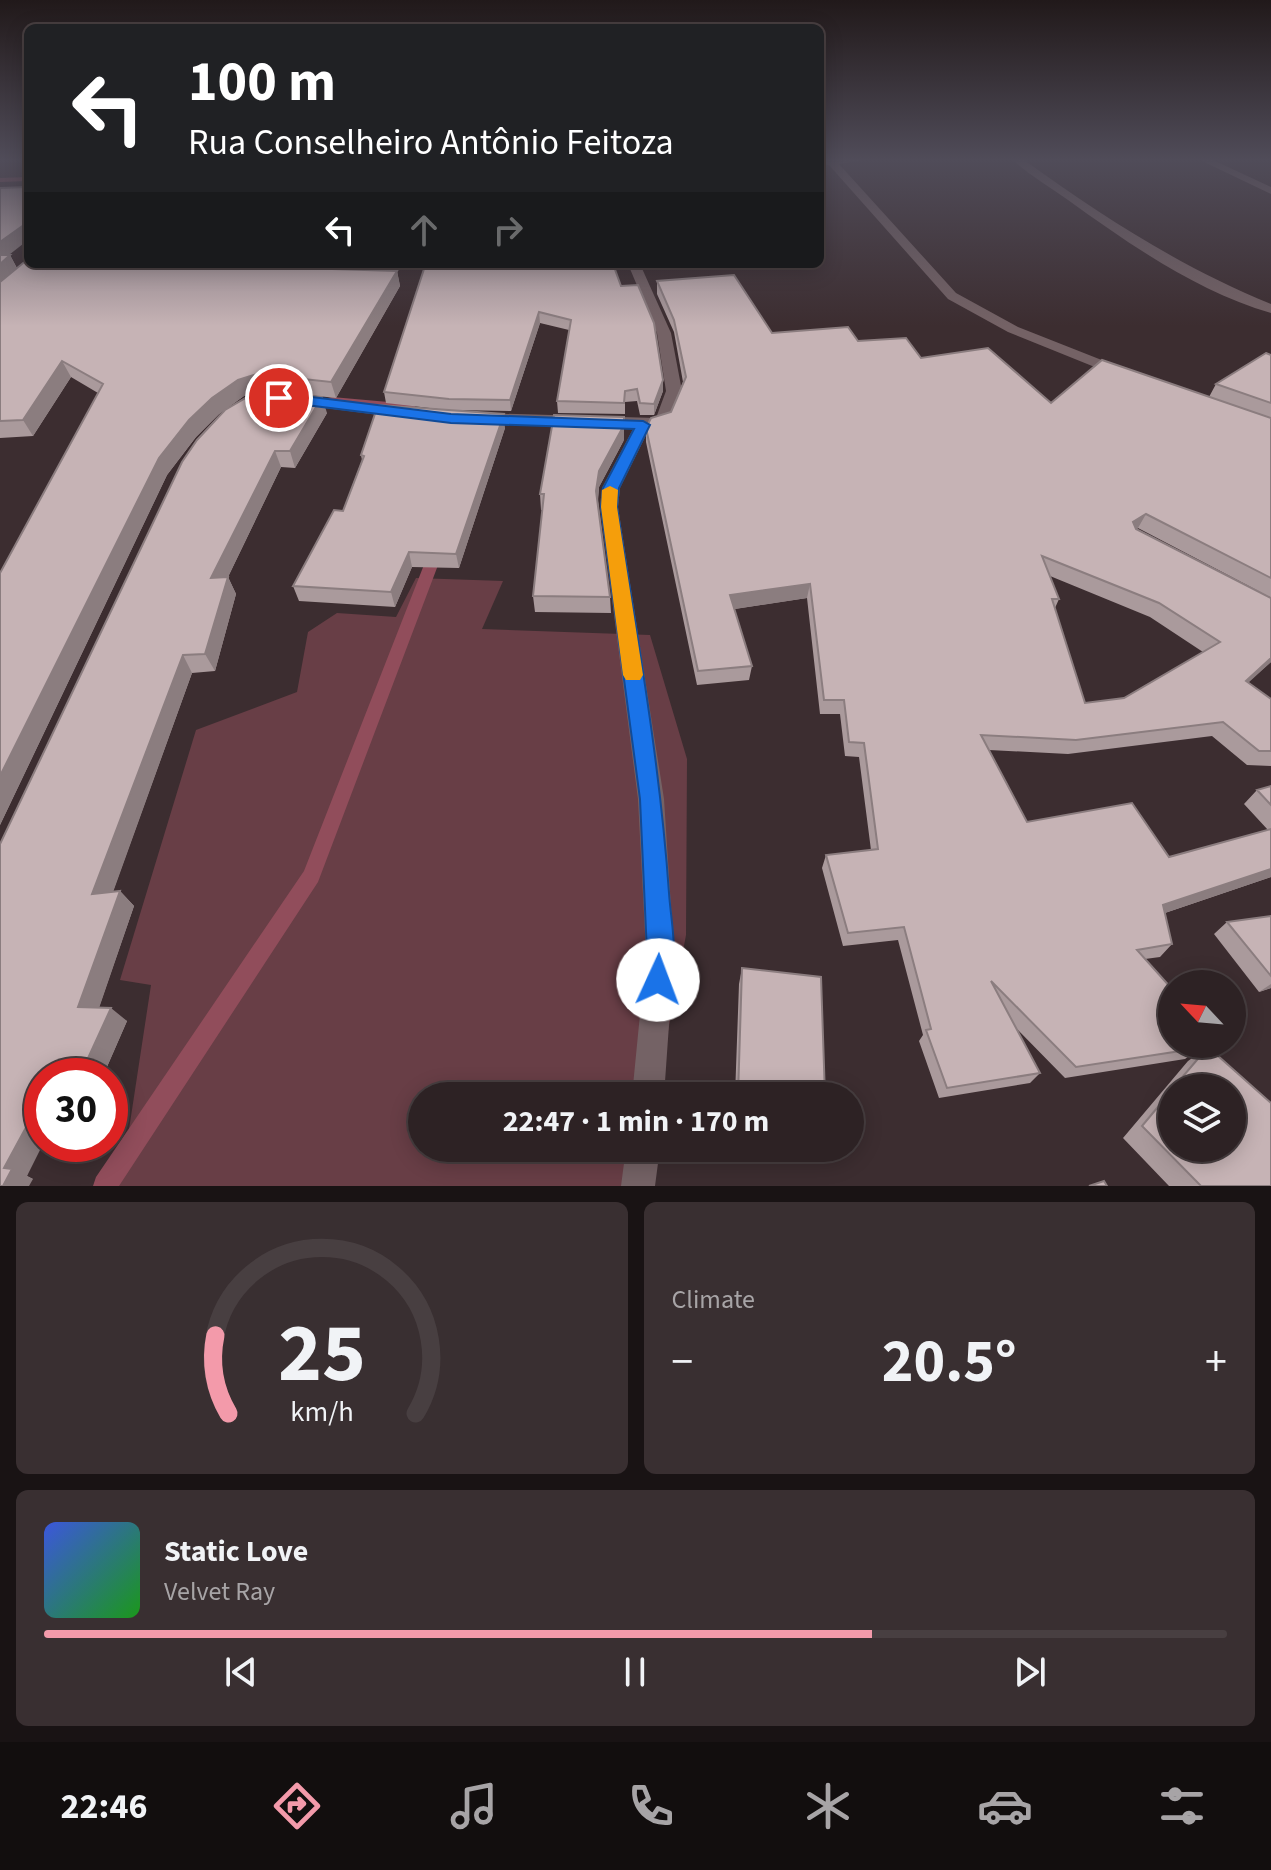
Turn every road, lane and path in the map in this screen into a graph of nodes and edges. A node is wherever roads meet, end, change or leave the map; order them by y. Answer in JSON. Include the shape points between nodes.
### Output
{"nodes":[{"id":1,"x":876,"y":215,"type":"edge"},
{"id":2,"x":1098,"y":215,"type":"edge"},
{"id":3,"x":359,"y":268,"type":"edge"},
{"id":4,"x":636,"y":268,"type":"edge"},
{"id":5,"x":303,"y":272,"type":"edge"},
{"id":6,"x":1271,"y":309,"type":"edge"},
{"id":7,"x":1142,"y":380,"type":"edge"},
{"id":8,"x":279,"y":398,"type":"edge"},
{"id":9,"x":418,"y":414,"type":"edge"},
{"id":10,"x":463,"y":418,"type":"edge"},
{"id":11,"x":643,"y":425,"type":"junction"},
{"id":12,"x":649,"y":1082,"type":"edge"},
{"id":13,"x":641,"y":1162,"type":"edge"},
{"id":14,"x":638,"y":1186,"type":"edge"}],
"edges":[{"from":1,"to":7,"type":"street","via":[[952,296],[971,309],[1056,349]]},
{"from":2,"to":6,"type":"street","via":[[1159,253]]},
{"from":3,"to":5,"type":"street"},
{"from":4,"to":11,"type":"street","via":[[664,333],[674,391],[662,422]]},
{"from":8,"to":9,"type":"street"},
{"from":10,"to":11,"type":"street"},
{"from":11,"to":12,"type":"street","via":[[611,488],[609,507],[651,799],[660,953]]},
{"from":13,"to":14,"type":"street"}]}
